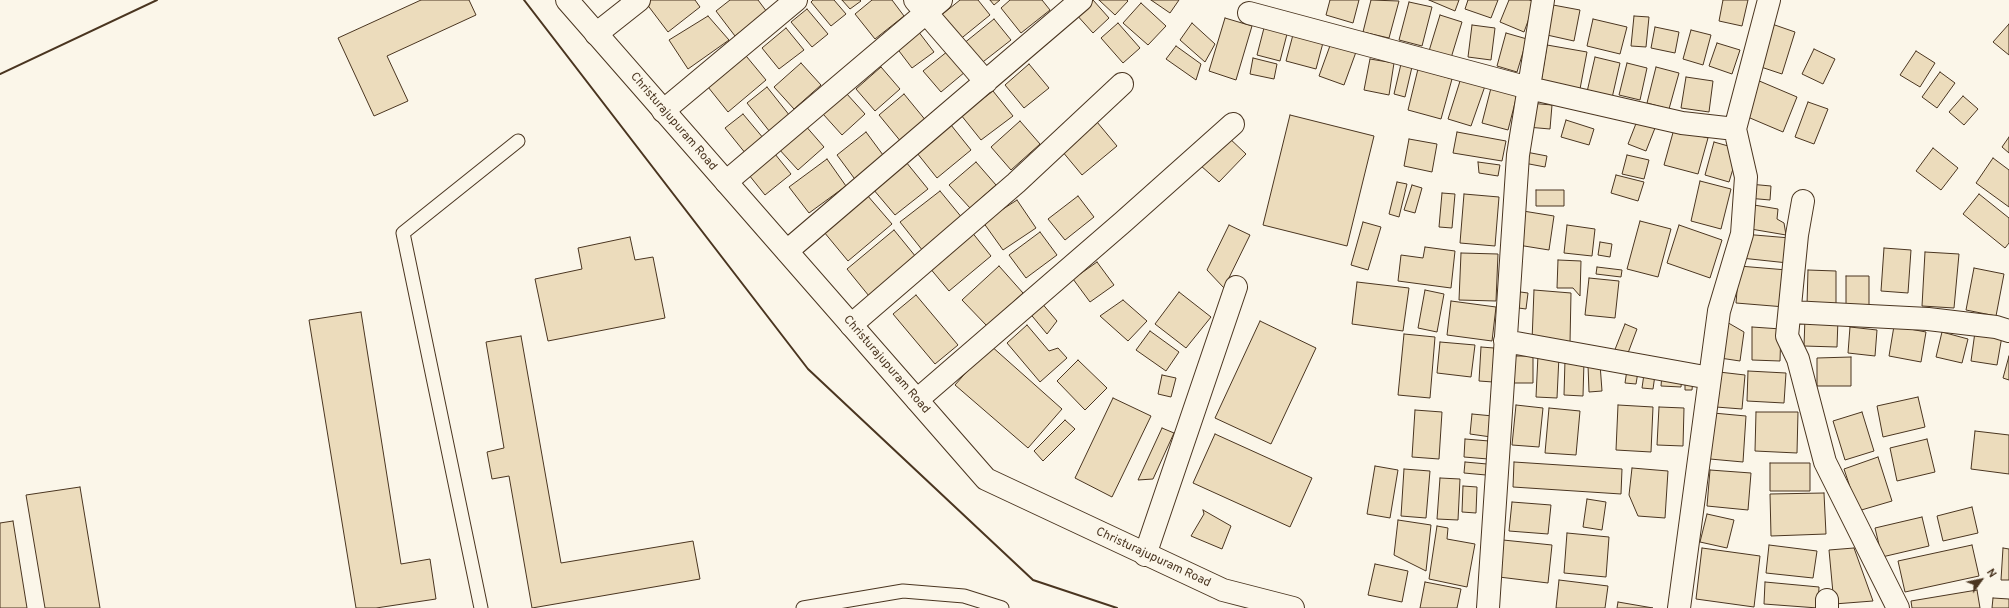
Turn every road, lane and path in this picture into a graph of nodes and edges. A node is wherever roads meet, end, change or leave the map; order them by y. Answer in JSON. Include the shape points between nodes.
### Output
{"nodes":[{"id":1,"x":567,"y":0,"type":"edge"},
{"id":2,"x":639,"y":0,"type":"edge"},
{"id":3,"x":796,"y":0,"type":"edge"},
{"id":4,"x":1081,"y":0,"type":"edge"},
{"id":5,"x":1543,"y":0,"type":"edge"},
{"id":6,"x":1769,"y":0,"type":"edge"},
{"id":7,"x":927,"y":4,"type":"edge"},
{"id":8,"x":1249,"y":13,"type":"dead end"},
{"id":9,"x":596,"y":34,"type":"junction"},
{"id":10,"x":986,"y":82,"type":"junction"},
{"id":11,"x":1122,"y":84,"type":"dead end"},
{"id":12,"x":1529,"y":88,"type":"junction"},
{"id":13,"x":663,"y":111,"type":"junction"},
{"id":14,"x":1233,"y":124,"type":"dead end"},
{"id":15,"x":1735,"y":129,"type":"junction"},
{"id":16,"x":518,"y":141,"type":"dead end"},
{"id":17,"x":726,"y":182,"type":"junction"},
{"id":18,"x":1803,"y":201,"type":"dead end"},
{"id":19,"x":786,"y":251,"type":"junction"},
{"id":20,"x":1236,"y":288,"type":"dead end"},
{"id":21,"x":1791,"y":312,"type":"junction"},
{"id":22,"x":851,"y":325,"type":"junction"},
{"id":23,"x":2009,"y":331,"type":"edge"},
{"id":24,"x":1505,"y":341,"type":"junction"},
{"id":25,"x":1710,"y":378,"type":"junction"},
{"id":26,"x":917,"y":400,"type":"junction"},
{"id":27,"x":1144,"y":555,"type":"junction"},
{"id":28,"x":481,"y":608,"type":"edge"},
{"id":29,"x":803,"y":608,"type":"edge"},
{"id":30,"x":1002,"y":608,"type":"edge"},
{"id":31,"x":1293,"y":608,"type":"edge"},
{"id":32,"x":1488,"y":608,"type":"edge"},
{"id":33,"x":1679,"y":608,"type":"edge"},
{"id":34,"x":1898,"y":608,"type":"edge"}],
"edges":[{"from":1,"to":9,"type":"street","name":"Christurajupuram Road"},
{"from":2,"to":9,"type":"street"},
{"from":3,"to":13,"type":"street"},
{"from":4,"to":10,"type":"street"},
{"from":5,"to":12,"type":"street"},
{"from":6,"to":15,"type":"street"},
{"from":7,"to":10,"type":"street"},
{"from":7,"to":17,"type":"street"},
{"from":8,"to":12,"type":"street"},
{"from":9,"to":13,"type":"street","name":"Christurajupuram Road"},
{"from":10,"to":19,"type":"street"},
{"from":11,"to":22,"type":"street","via":[[1016,183]]},
{"from":12,"to":15,"type":"street","via":[[1682,122]]},
{"from":12,"to":24,"type":"street","via":[[1518,155]]},
{"from":13,"to":17,"type":"street","name":"Christurajupuram Road"},
{"from":14,"to":26,"type":"street"},
{"from":15,"to":25,"type":"street","via":[[1746,177],[1742,234],[1719,311]]},
{"from":16,"to":28,"type":"lane","via":[[403,233]]},
{"from":17,"to":19,"type":"street","name":"Christurajupuram Road"},
{"from":18,"to":21,"type":"street","via":[[1797,235]]},
{"from":19,"to":22,"type":"street","name":"Christurajupuram Road"},
{"from":20,"to":27,"type":"street"},
{"from":21,"to":23,"type":"street","via":[[1928,319],[1996,327]]},
{"from":21,"to":34,"type":"street","via":[[1787,336],[1798,359],[1825,462]]},
{"from":22,"to":26,"type":"street","name":"Christurajupuram Road"},
{"from":24,"to":25,"type":"street"},
{"from":24,"to":32,"type":"street"},
{"from":25,"to":33,"type":"street"},
{"from":26,"to":27,"type":"street","name":"Christurajupuram Road","via":[[986,479]]},
{"from":27,"to":31,"type":"street","name":"Christurajupuram Road","via":[[1222,590]]},
{"from":29,"to":30,"type":"lane","via":[[903,591],[964,596]]}]}
